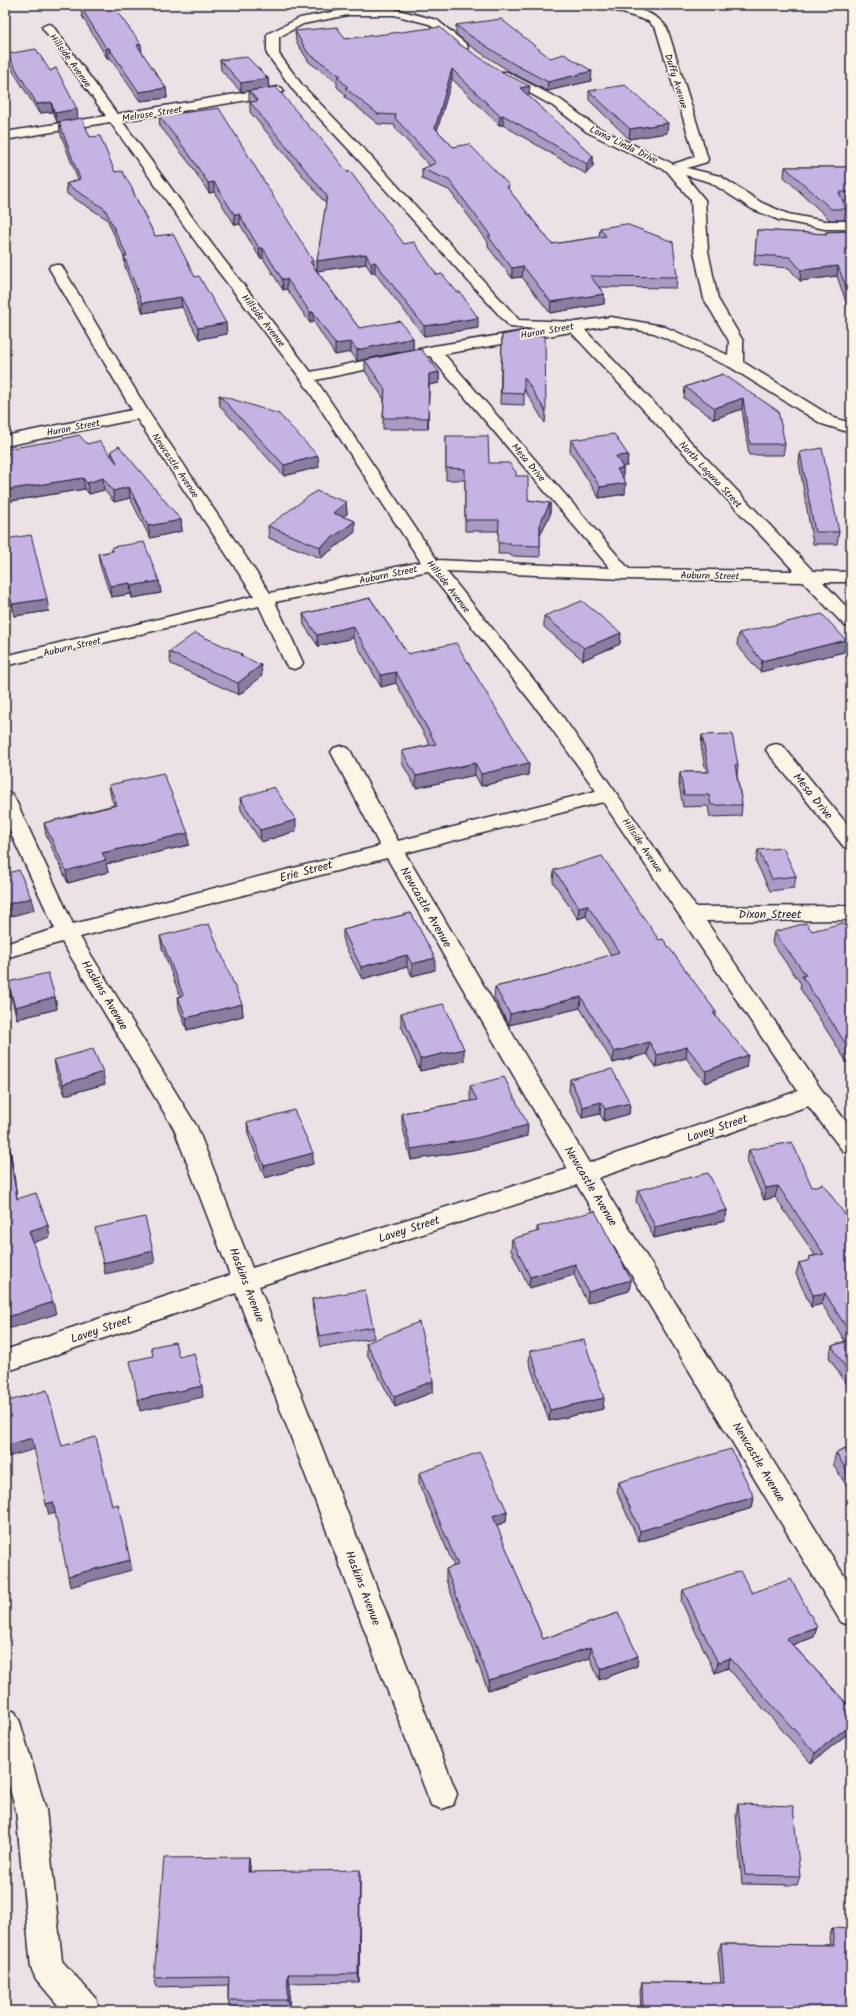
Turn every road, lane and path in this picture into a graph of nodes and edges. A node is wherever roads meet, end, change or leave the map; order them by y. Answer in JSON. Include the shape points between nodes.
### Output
{"nodes":[{"id":1,"x":608,"y":5,"type":"edge"},
{"id":2,"x":48,"y":27,"type":"dead end"},
{"id":3,"x":470,"y":53,"type":"edge"},
{"id":4,"x":494,"y":69,"type":"edge"},
{"id":5,"x":298,"y":88,"type":"junction"},
{"id":6,"x":114,"y":119,"type":"junction"},
{"id":7,"x":5,"y":136,"type":"edge"},
{"id":8,"x":672,"y":168,"type":"junction"},
{"id":9,"x":851,"y":225,"type":"edge"},
{"id":10,"x":56,"y":268,"type":"dead end"},
{"id":11,"x":573,"y":326,"type":"junction"},
{"id":12,"x":434,"y":351,"type":"junction"},
{"id":13,"x":735,"y":364,"type":"junction"},
{"id":14,"x":307,"y":377,"type":"junction"},
{"id":15,"x":142,"y":413,"type":"junction"},
{"id":16,"x":851,"y":428,"type":"edge"},
{"id":17,"x":5,"y":441,"type":"edge"},
{"id":18,"x":432,"y":565,"type":"junction"},
{"id":19,"x":624,"y":574,"type":"junction"},
{"id":20,"x":807,"y":577,"type":"junction"},
{"id":21,"x":851,"y":577,"type":"edge"},
{"id":22,"x":265,"y":599,"type":"junction"},
{"id":23,"x":851,"y":622,"type":"edge"},
{"id":24,"x":5,"y":662,"type":"edge"},
{"id":25,"x":294,"y":663,"type":"dead end"},
{"id":26,"x":776,"y":750,"type":"dead end"},
{"id":27,"x":341,"y":752,"type":"dead end"},
{"id":28,"x":608,"y":794,"type":"junction"},
{"id":29,"x":5,"y":799,"type":"edge"},
{"id":30,"x":851,"y":842,"type":"edge"},
{"id":31,"x":392,"y":849,"type":"junction"},
{"id":32,"x":851,"y":913,"type":"edge"},
{"id":33,"x":689,"y":914,"type":"junction"},
{"id":34,"x":67,"y":933,"type":"junction"},
{"id":35,"x":5,"y":951,"type":"edge"},
{"id":36,"x":813,"y":1095,"type":"junction"},
{"id":37,"x":851,"y":1145,"type":"edge"},
{"id":38,"x":583,"y":1174,"type":"junction"},
{"id":39,"x":245,"y":1280,"type":"junction"},
{"id":40,"x":5,"y":1361,"type":"edge"},
{"id":41,"x":851,"y":1613,"type":"edge"},
{"id":42,"x":5,"y":1722,"type":"edge"},
{"id":43,"x":442,"y":1794,"type":"dead end"},
{"id":44,"x":84,"y":2011,"type":"edge"}],
"edges":[{"from":1,"to":8,"type":"street","name":"Duffy Avenue","via":[[652,19],[661,28],[702,159]]},
{"from":2,"to":6,"type":"street","name":"Hillside Avenue"},
{"from":3,"to":5,"type":"street","via":[[433,22],[394,12],[348,12],[300,21],[273,35],[272,54]]},
{"from":4,"to":8,"type":"street","name":"Loma Linda Drive","via":[[557,103],[590,130]]},
{"from":5,"to":6,"type":"street","name":"Melrose Street"},
{"from":5,"to":11,"type":"street","via":[[515,324]]},
{"from":6,"to":7,"type":"street","name":"Melrose Street"},
{"from":6,"to":14,"type":"street","name":"Hillside Avenue","via":[[206,246]]},
{"from":8,"to":9,"type":"street","via":[[715,179],[758,206],[784,217],[825,225]]},
{"from":8,"to":13,"type":"street","name":"Loma Linda Drive","via":[[698,200],[701,251],[711,299],[736,341]]},
{"from":10,"to":15,"type":"street","name":"Newcastle Avenue"},
{"from":11,"to":12,"type":"street","name":"Huron Street"},
{"from":11,"to":13,"type":"street","name":"Huron Street","via":[[611,321],[658,329]]},
{"from":11,"to":20,"type":"street","name":"North Laguna Street"},
{"from":12,"to":14,"type":"street","name":"Huron Street"},
{"from":12,"to":19,"type":"street","name":"Mesa Drive"},
{"from":13,"to":16,"type":"street","via":[[828,421]]},
{"from":14,"to":18,"type":"street","name":"Hillside Avenue"},
{"from":15,"to":17,"type":"street","name":"Huron Street"},
{"from":15,"to":22,"type":"street","name":"Newcastle Avenue"},
{"from":18,"to":19,"type":"street","name":"Auburn Street"},
{"from":18,"to":22,"type":"street","name":"Auburn Street"},
{"from":18,"to":28,"type":"street","name":"Hillside Avenue","via":[[551,714]]},
{"from":19,"to":20,"type":"street","name":"Auburn Street"},
{"from":20,"to":21,"type":"street","name":"Auburn Street"},
{"from":20,"to":23,"type":"street","name":"North Laguna Street"},
{"from":22,"to":24,"type":"street","name":"Auburn Street"},
{"from":22,"to":25,"type":"street","name":"Newcastle Avenue"},
{"from":26,"to":30,"type":"street","name":"Mesa Drive"},
{"from":27,"to":31,"type":"street","name":"Newcastle Avenue"},
{"from":28,"to":31,"type":"street","name":"Erie Street"},
{"from":28,"to":33,"type":"street","name":"Hillside Avenue"},
{"from":29,"to":34,"type":"street","name":"Haskins Avenue"},
{"from":31,"to":34,"type":"street","name":"Erie Street"},
{"from":31,"to":38,"type":"street","name":"Newcastle Avenue"},
{"from":32,"to":33,"type":"street","name":"Dixon Street"},
{"from":33,"to":36,"type":"street","name":"Hillside Avenue"},
{"from":34,"to":35,"type":"street","name":"Erie Street"},
{"from":34,"to":39,"type":"street","name":"Haskins Avenue","via":[[185,1127]]},
{"from":36,"to":37,"type":"street","name":"Hillside Avenue"},
{"from":36,"to":38,"type":"street","name":"Lavey Street"},
{"from":38,"to":39,"type":"street","name":"Lavey Street"},
{"from":38,"to":41,"type":"street","name":"Newcastle Avenue"},
{"from":39,"to":40,"type":"street","name":"Lavey Street"},
{"from":39,"to":43,"type":"street","name":"Haskins Avenue"},
{"from":42,"to":44,"type":"street","via":[[31,1810],[47,1968]]}]}
